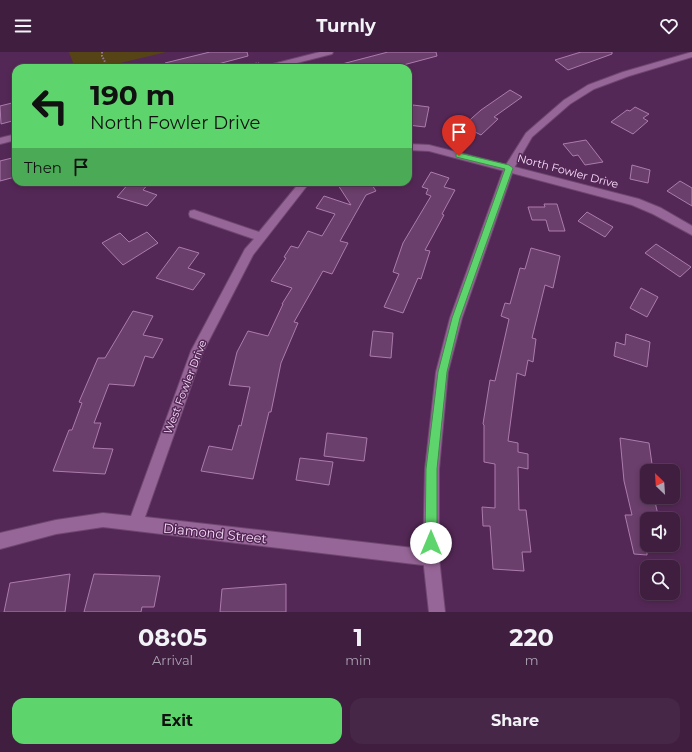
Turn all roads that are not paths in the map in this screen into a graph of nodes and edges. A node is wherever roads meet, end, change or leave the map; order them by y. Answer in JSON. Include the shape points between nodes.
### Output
{"nodes":[{"id":1,"x":329,"y":52,"type":"edge"},
{"id":2,"x":692,"y":54,"type":"edge"},
{"id":3,"x":283,"y":64,"type":"edge"},
{"id":4,"x":12,"y":138,"type":"edge"},
{"id":5,"x":0,"y":141,"type":"edge"},
{"id":6,"x":412,"y":147,"type":"edge"},
{"id":7,"x":509,"y":168,"type":"junction"},
{"id":8,"x":302,"y":186,"type":"edge"},
{"id":9,"x":194,"y":214,"type":"dead end"},
{"id":10,"x":692,"y":231,"type":"edge"},
{"id":11,"x":261,"y":237,"type":"junction"},
{"id":12,"x":135,"y":524,"type":"junction"},
{"id":13,"x":0,"y":541,"type":"edge"},
{"id":14,"x":431,"y":558,"type":"junction"},
{"id":15,"x":437,"y":612,"type":"edge"}],
"edges":[{"from":1,"to":3,"type":"street"},
{"from":2,"to":7,"type":"street","via":[[592,87],[567,102],[529,135]]},
{"from":4,"to":5,"type":"street"},
{"from":6,"to":7,"type":"street","name":"North Fowler Drive","via":[[429,148]]},
{"from":7,"to":10,"type":"street","name":"North Fowler Drive","via":[[635,202]]},
{"from":7,"to":14,"type":"street","via":[[456,318],[442,372],[432,469]]},
{"from":8,"to":11,"type":"street"},
{"from":9,"to":11,"type":"street"},
{"from":11,"to":12,"type":"street","name":"West Fowler Drive","via":[[249,252],[197,350]]},
{"from":12,"to":13,"type":"street","name":"Diamond Street","via":[[103,520],[56,527]]},
{"from":12,"to":14,"type":"street","name":"Diamond Street"},
{"from":14,"to":15,"type":"street"}]}
